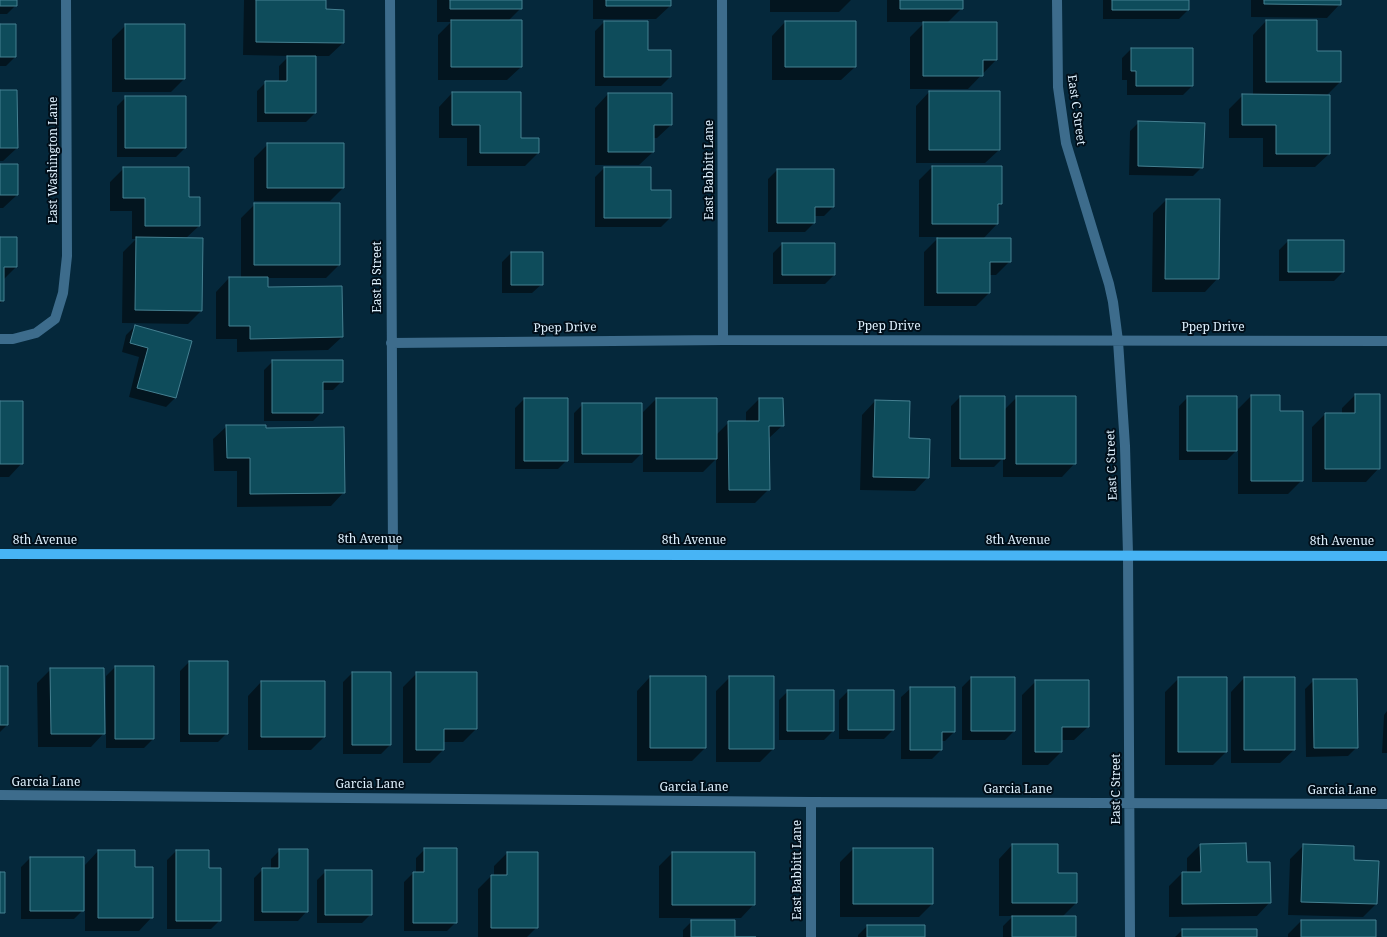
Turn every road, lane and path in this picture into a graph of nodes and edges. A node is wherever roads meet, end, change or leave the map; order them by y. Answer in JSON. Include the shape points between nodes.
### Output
{"nodes":[{"id":1,"x":66,"y":0,"type":"edge"},
{"id":2,"x":390,"y":0,"type":"edge"},
{"id":3,"x":722,"y":0,"type":"edge"},
{"id":4,"x":1057,"y":0,"type":"edge"},
{"id":5,"x":0,"y":339,"type":"edge"},
{"id":6,"x":723,"y":340,"type":"junction"},
{"id":7,"x":1118,"y":341,"type":"junction"},
{"id":8,"x":1387,"y":341,"type":"edge"},
{"id":9,"x":391,"y":343,"type":"junction"},
{"id":10,"x":0,"y":554,"type":"edge"},
{"id":11,"x":393,"y":554,"type":"junction"},
{"id":12,"x":1128,"y":554,"type":"junction"},
{"id":13,"x":1387,"y":556,"type":"edge"},
{"id":14,"x":0,"y":795,"type":"edge"},
{"id":15,"x":811,"y":802,"type":"junction"},
{"id":16,"x":1130,"y":803,"type":"junction"},
{"id":17,"x":1387,"y":804,"type":"edge"},
{"id":18,"x":811,"y":937,"type":"edge"},
{"id":19,"x":1130,"y":937,"type":"edge"}],
"edges":[{"from":1,"to":5,"type":"street","name":"East Washington Lane","via":[[67,256],[63,293],[56,319],[36,333],[13,339]]},
{"from":2,"to":9,"type":"street","name":"East B Street"},
{"from":3,"to":6,"type":"street","name":"East Babbitt Lane"},
{"from":4,"to":7,"type":"street","name":"East C Street","via":[[1058,88],[1066,142],[1109,284]]},
{"from":6,"to":7,"type":"street","name":"Ppep Drive"},
{"from":6,"to":9,"type":"street","name":"Ppep Drive"},
{"from":7,"to":8,"type":"street","name":"Ppep Drive"},
{"from":7,"to":12,"type":"street","name":"East C Street","via":[[1125,446]]},
{"from":9,"to":11,"type":"street","name":"East B Street"},
{"from":10,"to":11,"type":"main road","name":"8th Avenue"},
{"from":11,"to":12,"type":"main road","name":"8th Avenue"},
{"from":12,"to":13,"type":"main road","name":"8th Avenue"},
{"from":12,"to":16,"type":"street","name":"East C Street"},
{"from":14,"to":15,"type":"street","name":"Garcia Lane"},
{"from":15,"to":16,"type":"street","name":"Garcia Lane"},
{"from":15,"to":18,"type":"street","name":"East Babbitt Lane"},
{"from":16,"to":17,"type":"street","name":"Garcia Lane"},
{"from":16,"to":19,"type":"street","name":"East C Street"}]}
